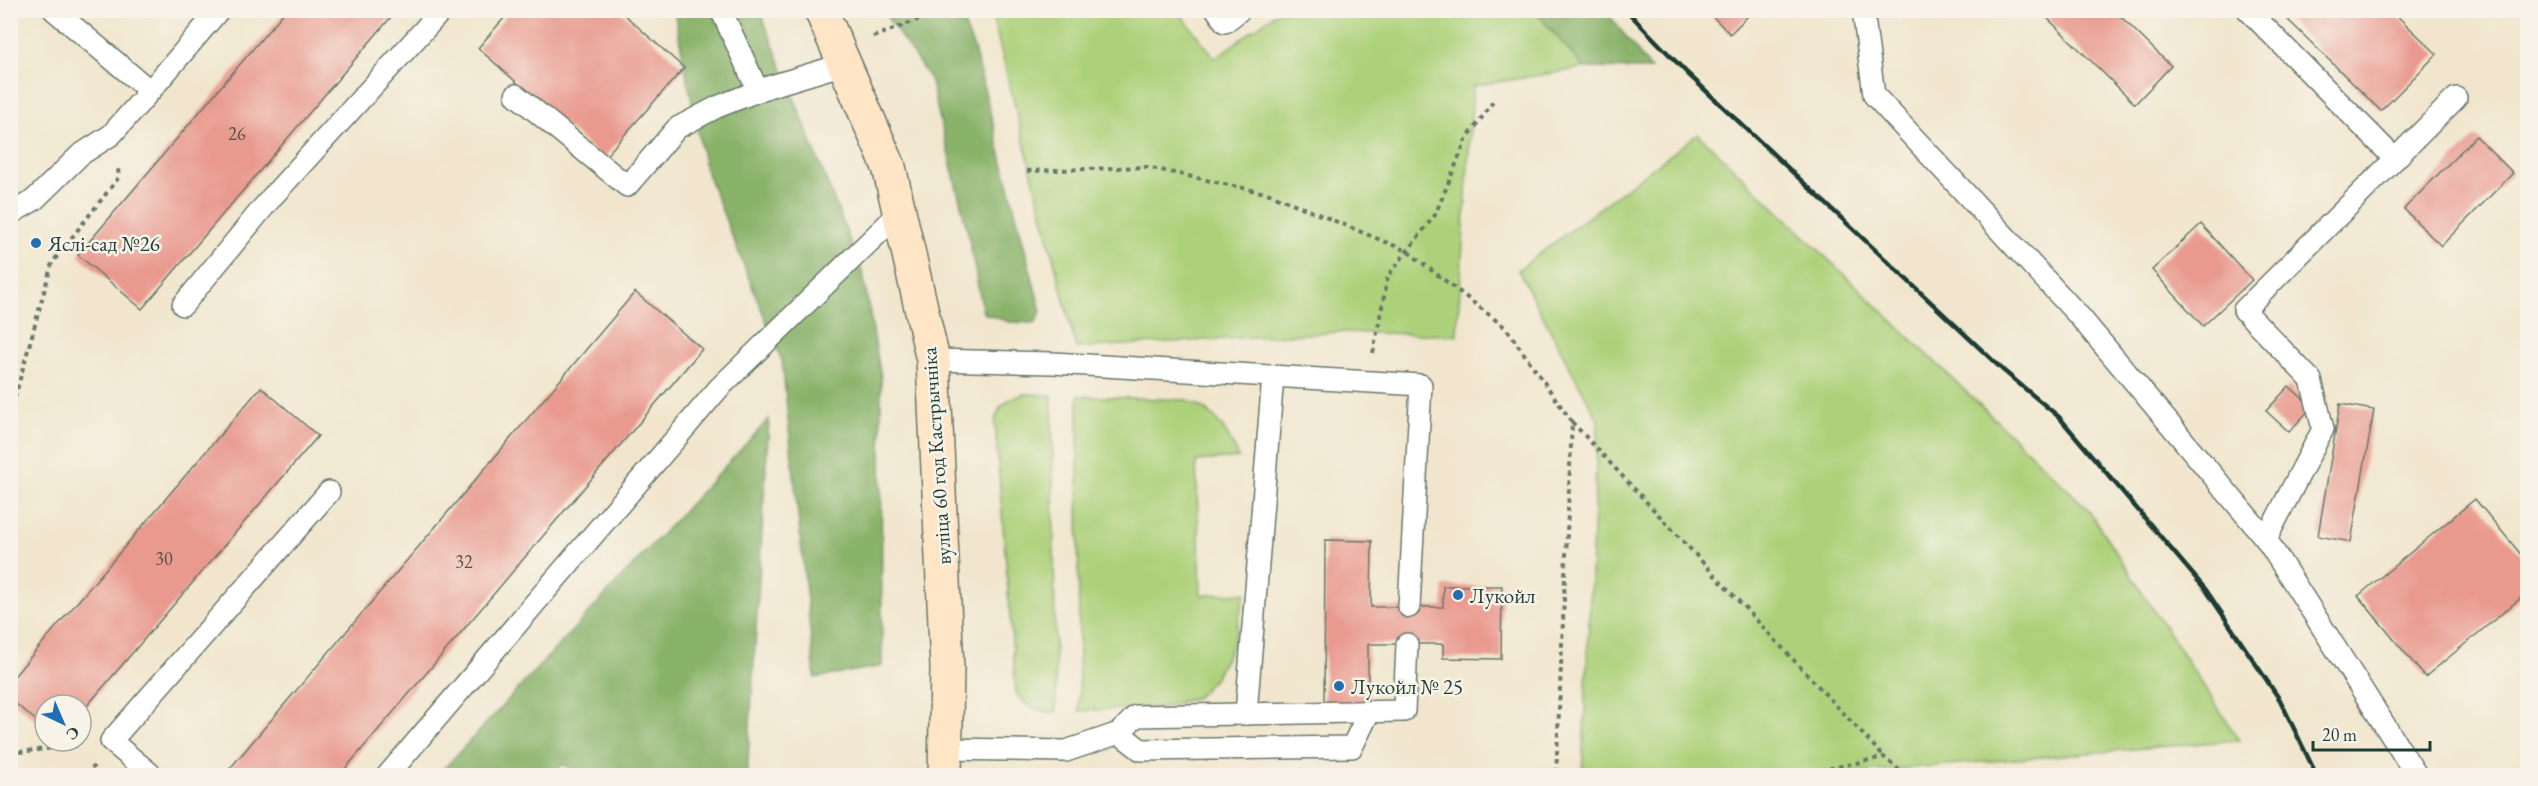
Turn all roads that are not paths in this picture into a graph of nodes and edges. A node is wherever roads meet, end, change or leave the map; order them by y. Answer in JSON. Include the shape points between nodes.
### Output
{"nodes":[{"id":1,"x":54,"y":10,"type":"edge"},
{"id":2,"x":219,"y":10,"type":"edge"},
{"id":3,"x":442,"y":10,"type":"edge"},
{"id":4,"x":721,"y":10,"type":"edge"},
{"id":5,"x":821,"y":10,"type":"edge"},
{"id":6,"x":1217,"y":10,"type":"edge"},
{"id":7,"x":1240,"y":10,"type":"edge"},
{"id":8,"x":1863,"y":10,"type":"edge"},
{"id":9,"x":2248,"y":10,"type":"edge"},
{"id":10,"x":841,"y":57,"type":"junction"},
{"id":11,"x":150,"y":91,"type":"junction"},
{"id":12,"x":758,"y":91,"type":"junction"},
{"id":13,"x":516,"y":95,"type":"dead end"},
{"id":14,"x":2456,"y":98,"type":"dead end"},
{"id":15,"x":2395,"y":159,"type":"junction"},
{"id":16,"x":900,"y":212,"type":"junction"},
{"id":17,"x":10,"y":214,"type":"edge"},
{"id":18,"x":183,"y":305,"type":"dead end"},
{"id":19,"x":933,"y":360,"type":"junction"},
{"id":20,"x":1273,"y":376,"type":"junction"},
{"id":21,"x":329,"y":492,"type":"dead end"},
{"id":22,"x":2266,"y":539,"type":"junction"},
{"id":23,"x":1409,"y":607,"type":"dead end"},
{"id":24,"x":1407,"y":645,"type":"dead end"},
{"id":25,"x":1369,"y":712,"type":"junction"},
{"id":26,"x":1246,"y":714,"type":"junction"},
{"id":27,"x":1119,"y":733,"type":"junction"},
{"id":28,"x":945,"y":762,"type":"edge"},
{"id":29,"x":153,"y":776,"type":"edge"},
{"id":30,"x":387,"y":776,"type":"edge"},
{"id":31,"x":2417,"y":776,"type":"edge"}],
"edges":[{"from":1,"to":11,"type":"lane"},
{"from":2,"to":11,"type":"lane"},
{"from":3,"to":18,"type":"lane","via":[[271,198]]},
{"from":4,"to":12,"type":"lane"},
{"from":5,"to":10,"type":"street","name":"вуліца 60 год Кастрычніка"},
{"from":6,"to":7,"type":"lane","via":[[1225,22]]},
{"from":8,"to":22,"type":"lane","via":[[1874,94],[2080,317]]},
{"from":9,"to":15,"type":"lane"},
{"from":10,"to":12,"type":"lane"},
{"from":10,"to":16,"type":"street","name":"вуліца 60 год Кастрычніка","via":[[889,167]]},
{"from":11,"to":17,"type":"lane","via":[[111,135],[80,155],[34,200]]},
{"from":12,"to":13,"type":"lane","via":[[677,128],[627,186]]},
{"from":14,"to":15,"type":"lane"},
{"from":15,"to":22,"type":"lane","via":[[2244,310],[2310,381],[2323,429]]},
{"from":16,"to":19,"type":"street","name":"вуліца 60 год Кастрычніка"},
{"from":16,"to":30,"type":"lane","via":[[719,388]]},
{"from":19,"to":20,"type":"lane"},
{"from":19,"to":28,"type":"street","name":"вуліца 60 год Кастрычніка","via":[[946,609]]},
{"from":20,"to":23,"type":"lane","via":[[1420,385]]},
{"from":20,"to":26,"type":"lane"},
{"from":21,"to":29,"type":"lane","via":[[111,741]]},
{"from":22,"to":31,"type":"lane"},
{"from":24,"to":25,"type":"lane","via":[[1404,711]]},
{"from":25,"to":26,"type":"lane"},
{"from":25,"to":27,"type":"lane","via":[[1352,747],[1141,750]]},
{"from":26,"to":27,"type":"lane","via":[[1136,716]]},
{"from":27,"to":28,"type":"lane","via":[[1066,752]]}]}
